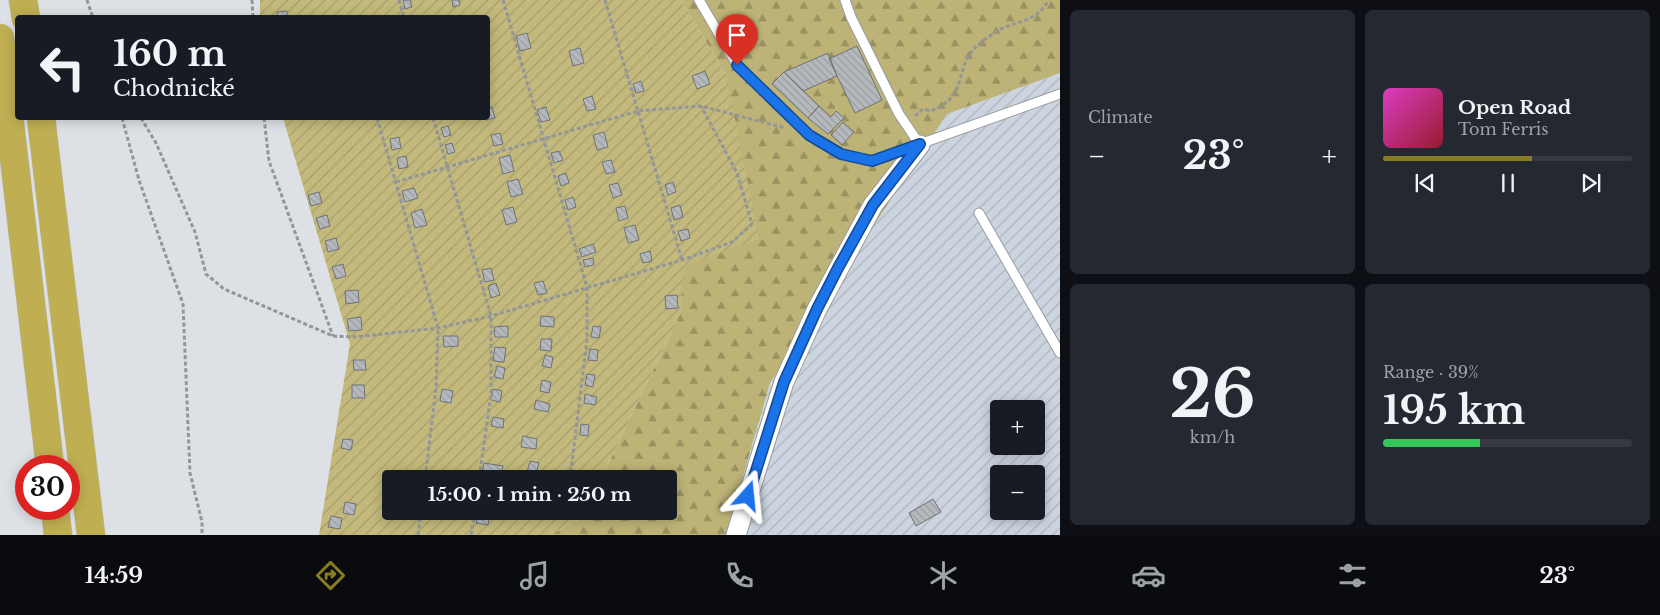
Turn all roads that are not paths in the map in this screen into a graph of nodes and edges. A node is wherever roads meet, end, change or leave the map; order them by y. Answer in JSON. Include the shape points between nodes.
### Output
{"nodes":[{"id":1,"x":23,"y":0,"type":"edge"},
{"id":2,"x":699,"y":0,"type":"edge"},
{"id":3,"x":845,"y":0,"type":"edge"},
{"id":4,"x":26,"y":15,"type":"edge"},
{"id":5,"x":0,"y":38,"type":"edge"},
{"id":6,"x":1060,"y":94,"type":"edge"},
{"id":7,"x":41,"y":120,"type":"edge"},
{"id":8,"x":916,"y":139,"type":"junction"},
{"id":9,"x":978,"y":213,"type":"dead end"},
{"id":10,"x":1060,"y":353,"type":"edge"},
{"id":11,"x":49,"y":455,"type":"edge"},
{"id":12,"x":56,"y":520,"type":"edge"},
{"id":13,"x":58,"y":535,"type":"edge"},
{"id":14,"x":91,"y":535,"type":"edge"},
{"id":15,"x":736,"y":535,"type":"edge"}],
"edges":[{"from":1,"to":4,"type":"highway"},
{"from":2,"to":8,"type":"lane","via":[[737,65],[809,135],[841,154],[872,161]]},
{"from":3,"to":8,"type":"lane","via":[[899,114]]},
{"from":5,"to":11,"type":"highway"},
{"from":6,"to":8,"type":"lane"},
{"from":7,"to":14,"type":"highway"},
{"from":8,"to":15,"type":"street","via":[[873,205],[817,309],[784,382]]},
{"from":9,"to":10,"type":"lane"},
{"from":12,"to":13,"type":"highway"}]}
